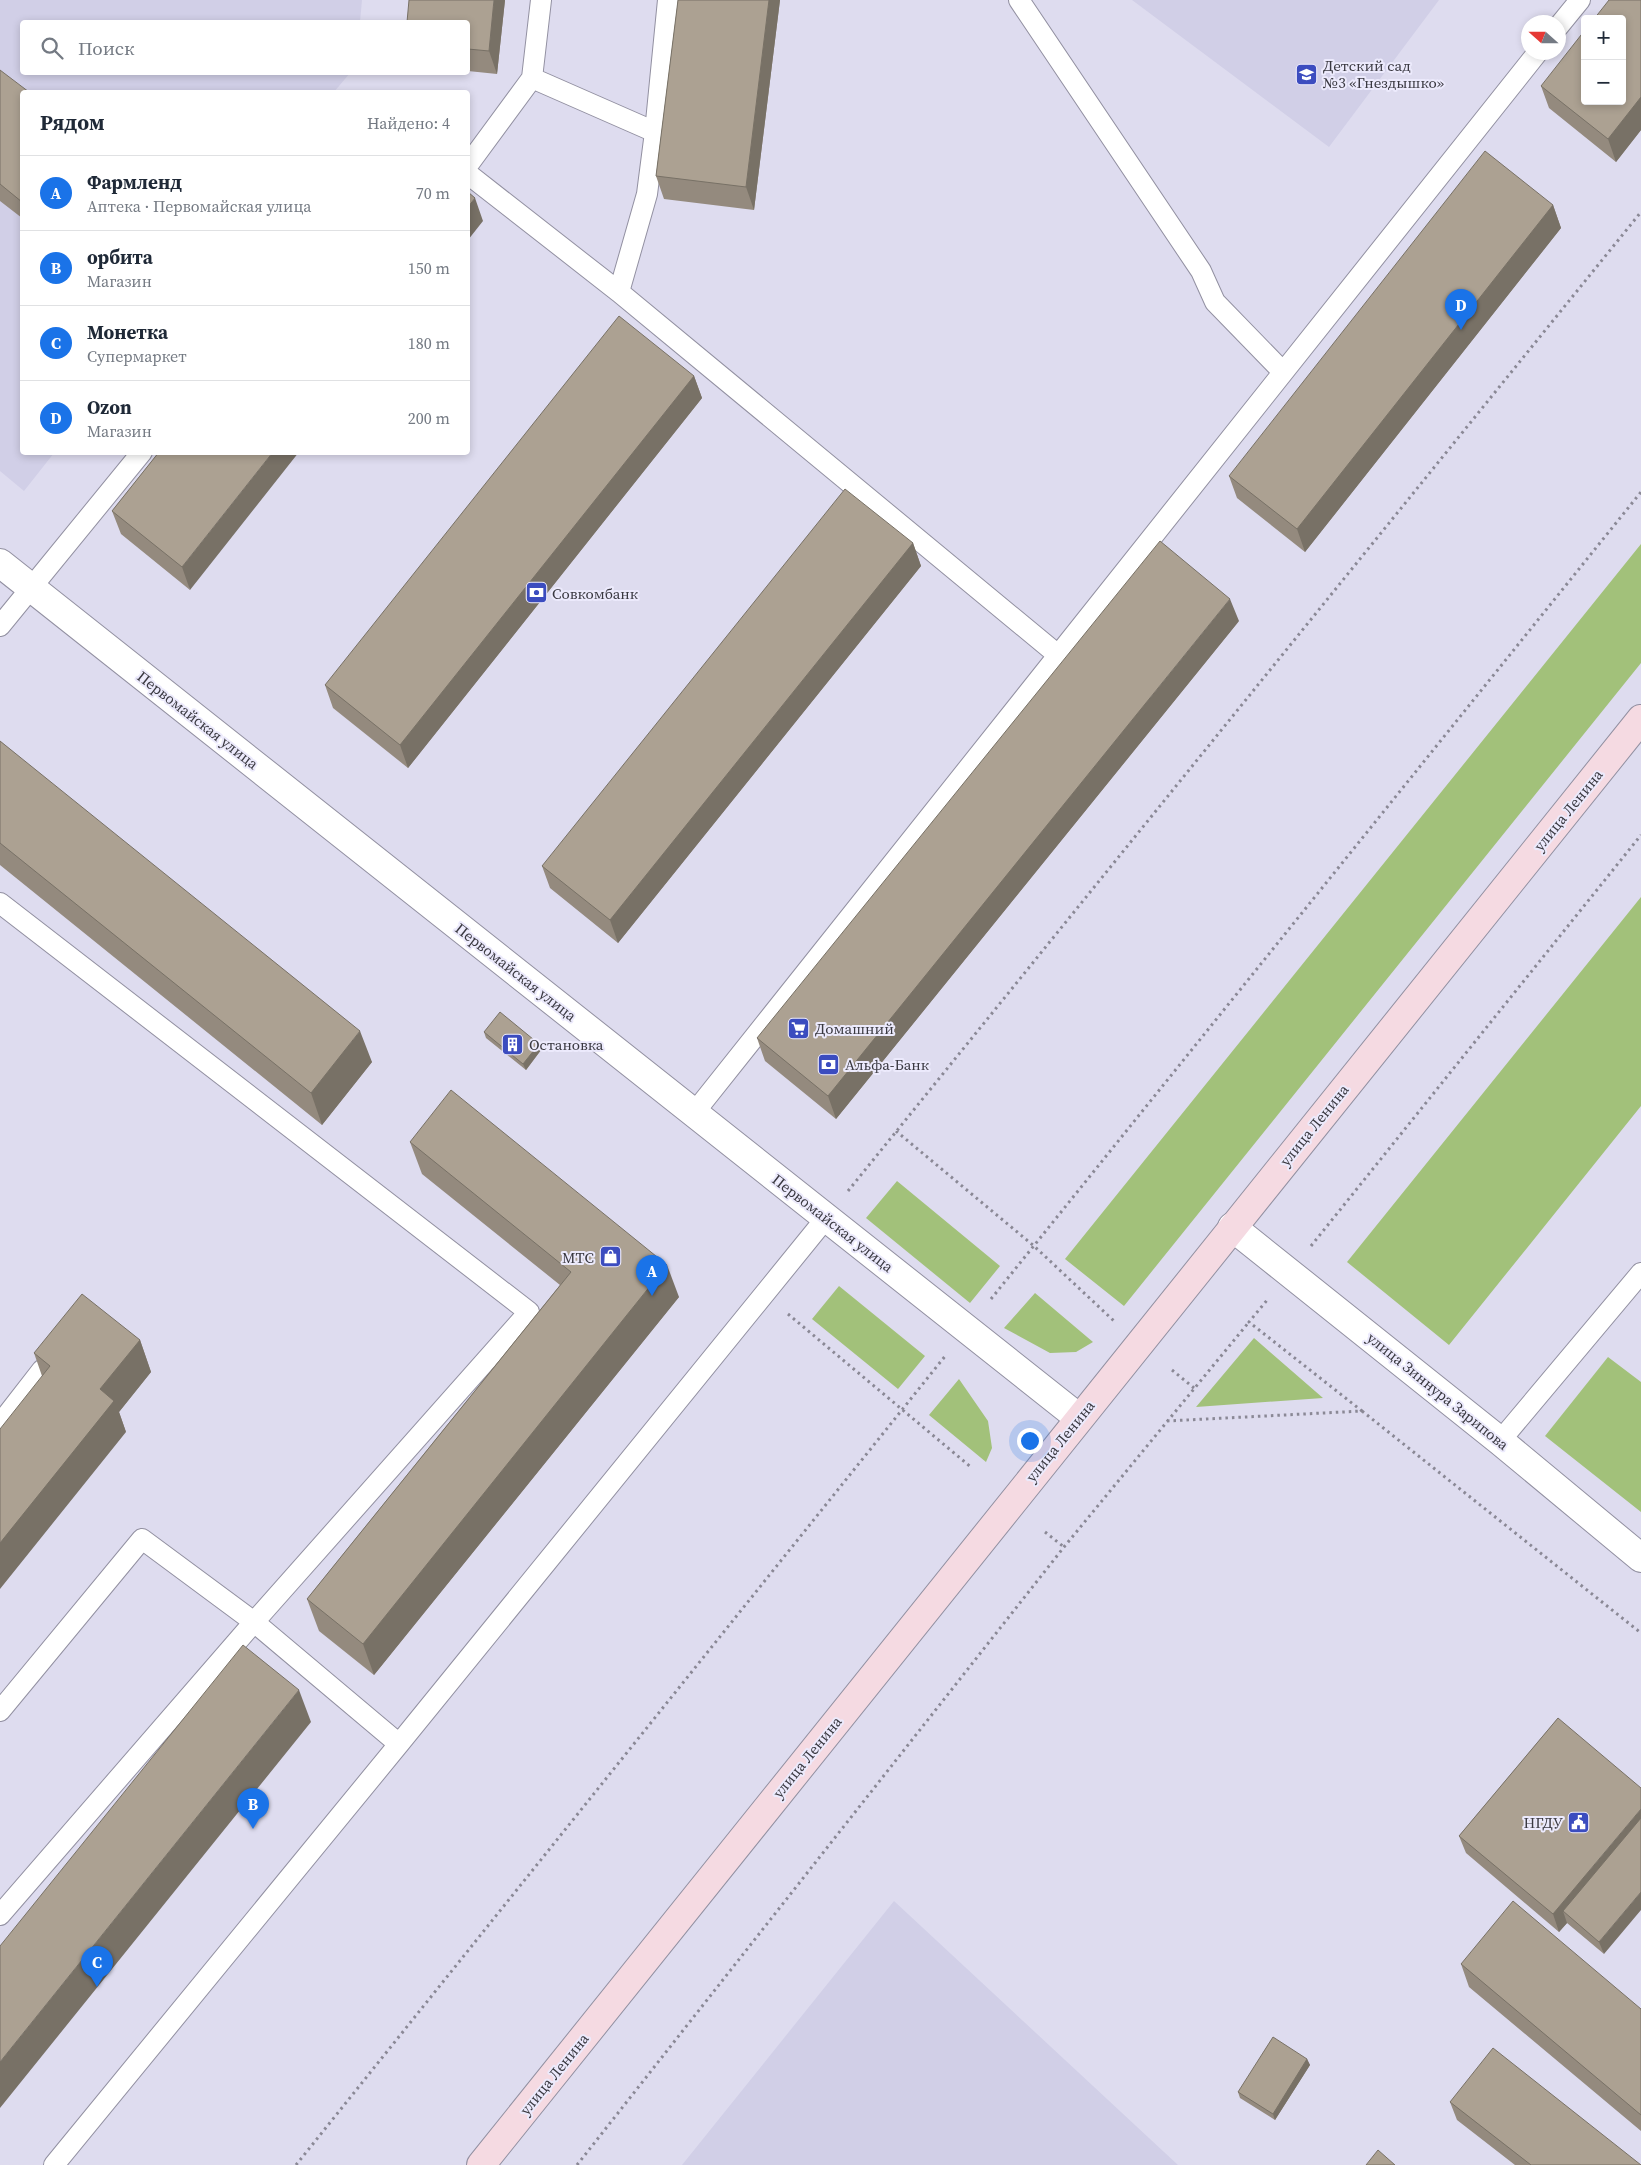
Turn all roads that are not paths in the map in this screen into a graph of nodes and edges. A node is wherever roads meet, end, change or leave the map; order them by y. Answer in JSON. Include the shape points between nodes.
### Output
{"nodes":[{"id":1,"x":542,"y":0,"type":"edge"},
{"id":2,"x":668,"y":0,"type":"edge"},
{"id":3,"x":1019,"y":0,"type":"edge"},
{"id":4,"x":1580,"y":0,"type":"edge"},
{"id":5,"x":1566,"y":17,"type":"edge"},
{"id":6,"x":1532,"y":60,"type":"edge"},
{"id":7,"x":532,"y":78,"type":"junction"},
{"id":8,"x":655,"y":132,"type":"junction"},
{"id":9,"x":470,"y":162,"type":"edge"},
{"id":10,"x":470,"y":176,"type":"edge"},
{"id":11,"x":619,"y":292,"type":"junction"},
{"id":12,"x":1283,"y":372,"type":"junction"},
{"id":13,"x":140,"y":455,"type":"edge"},
{"id":14,"x":0,"y":563,"type":"edge"},
{"id":15,"x":31,"y":588,"type":"junction"},
{"id":16,"x":0,"y":626,"type":"edge"},
{"id":17,"x":1058,"y":655,"type":"junction"},
{"id":18,"x":1641,"y":718,"type":"edge"},
{"id":19,"x":0,"y":903,"type":"edge"},
{"id":20,"x":694,"y":1113,"type":"junction"},
{"id":21,"x":826,"y":1218,"type":"junction"},
{"id":22,"x":1232,"y":1227,"type":"junction"},
{"id":23,"x":1641,"y":1273,"type":"edge"},
{"id":24,"x":42,"y":1370,"type":"edge"},
{"id":25,"x":1079,"y":1418,"type":"junction"},
{"id":26,"x":0,"y":1424,"type":"edge"},
{"id":27,"x":1500,"y":1441,"type":"junction"},
{"id":28,"x":1641,"y":1558,"type":"edge"},
{"id":29,"x":254,"y":1622,"type":"junction"},
{"id":30,"x":0,"y":1711,"type":"edge"},
{"id":31,"x":399,"y":1744,"type":"junction"},
{"id":32,"x":0,"y":1915,"type":"edge"},
{"id":33,"x":54,"y":2165,"type":"edge"},
{"id":34,"x":481,"y":2165,"type":"edge"}],
"edges":[{"from":1,"to":7,"type":"lane"},
{"from":2,"to":8,"type":"lane"},
{"from":3,"to":12,"type":"lane","via":[[1201,271],[1215,302]]},
{"from":4,"to":5,"type":"lane"},
{"from":6,"to":12,"type":"lane"},
{"from":7,"to":8,"type":"lane"},
{"from":7,"to":9,"type":"lane"},
{"from":8,"to":11,"type":"lane","via":[[647,194]]},
{"from":10,"to":11,"type":"lane"},
{"from":11,"to":17,"type":"lane"},
{"from":12,"to":17,"type":"lane"},
{"from":13,"to":15,"type":"lane"},
{"from":14,"to":15,"type":"street","name":"Первомайская улица"},
{"from":15,"to":16,"type":"lane"},
{"from":15,"to":20,"type":"street","name":"Первомайская улица"},
{"from":17,"to":20,"type":"lane"},
{"from":18,"to":22,"type":"main road","name":"улица Ленина"},
{"from":19,"to":29,"type":"lane","via":[[528,1312]]},
{"from":20,"to":21,"type":"street","name":"Первомайская улица"},
{"from":21,"to":25,"type":"street","name":"Первомайская улица"},
{"from":21,"to":31,"type":"lane"},
{"from":22,"to":25,"type":"main road","name":"улица Ленина"},
{"from":22,"to":27,"type":"street","name":"улица Зиннура Зарипова"},
{"from":23,"to":27,"type":"lane"},
{"from":24,"to":26,"type":"lane"},
{"from":25,"to":34,"type":"main road","name":"улица Ленина"},
{"from":27,"to":28,"type":"street","name":"улица Зиннура Зарипова"},
{"from":29,"to":30,"type":"lane","via":[[142,1539]]},
{"from":29,"to":31,"type":"lane"},
{"from":29,"to":32,"type":"lane"},
{"from":31,"to":33,"type":"lane"}]}
